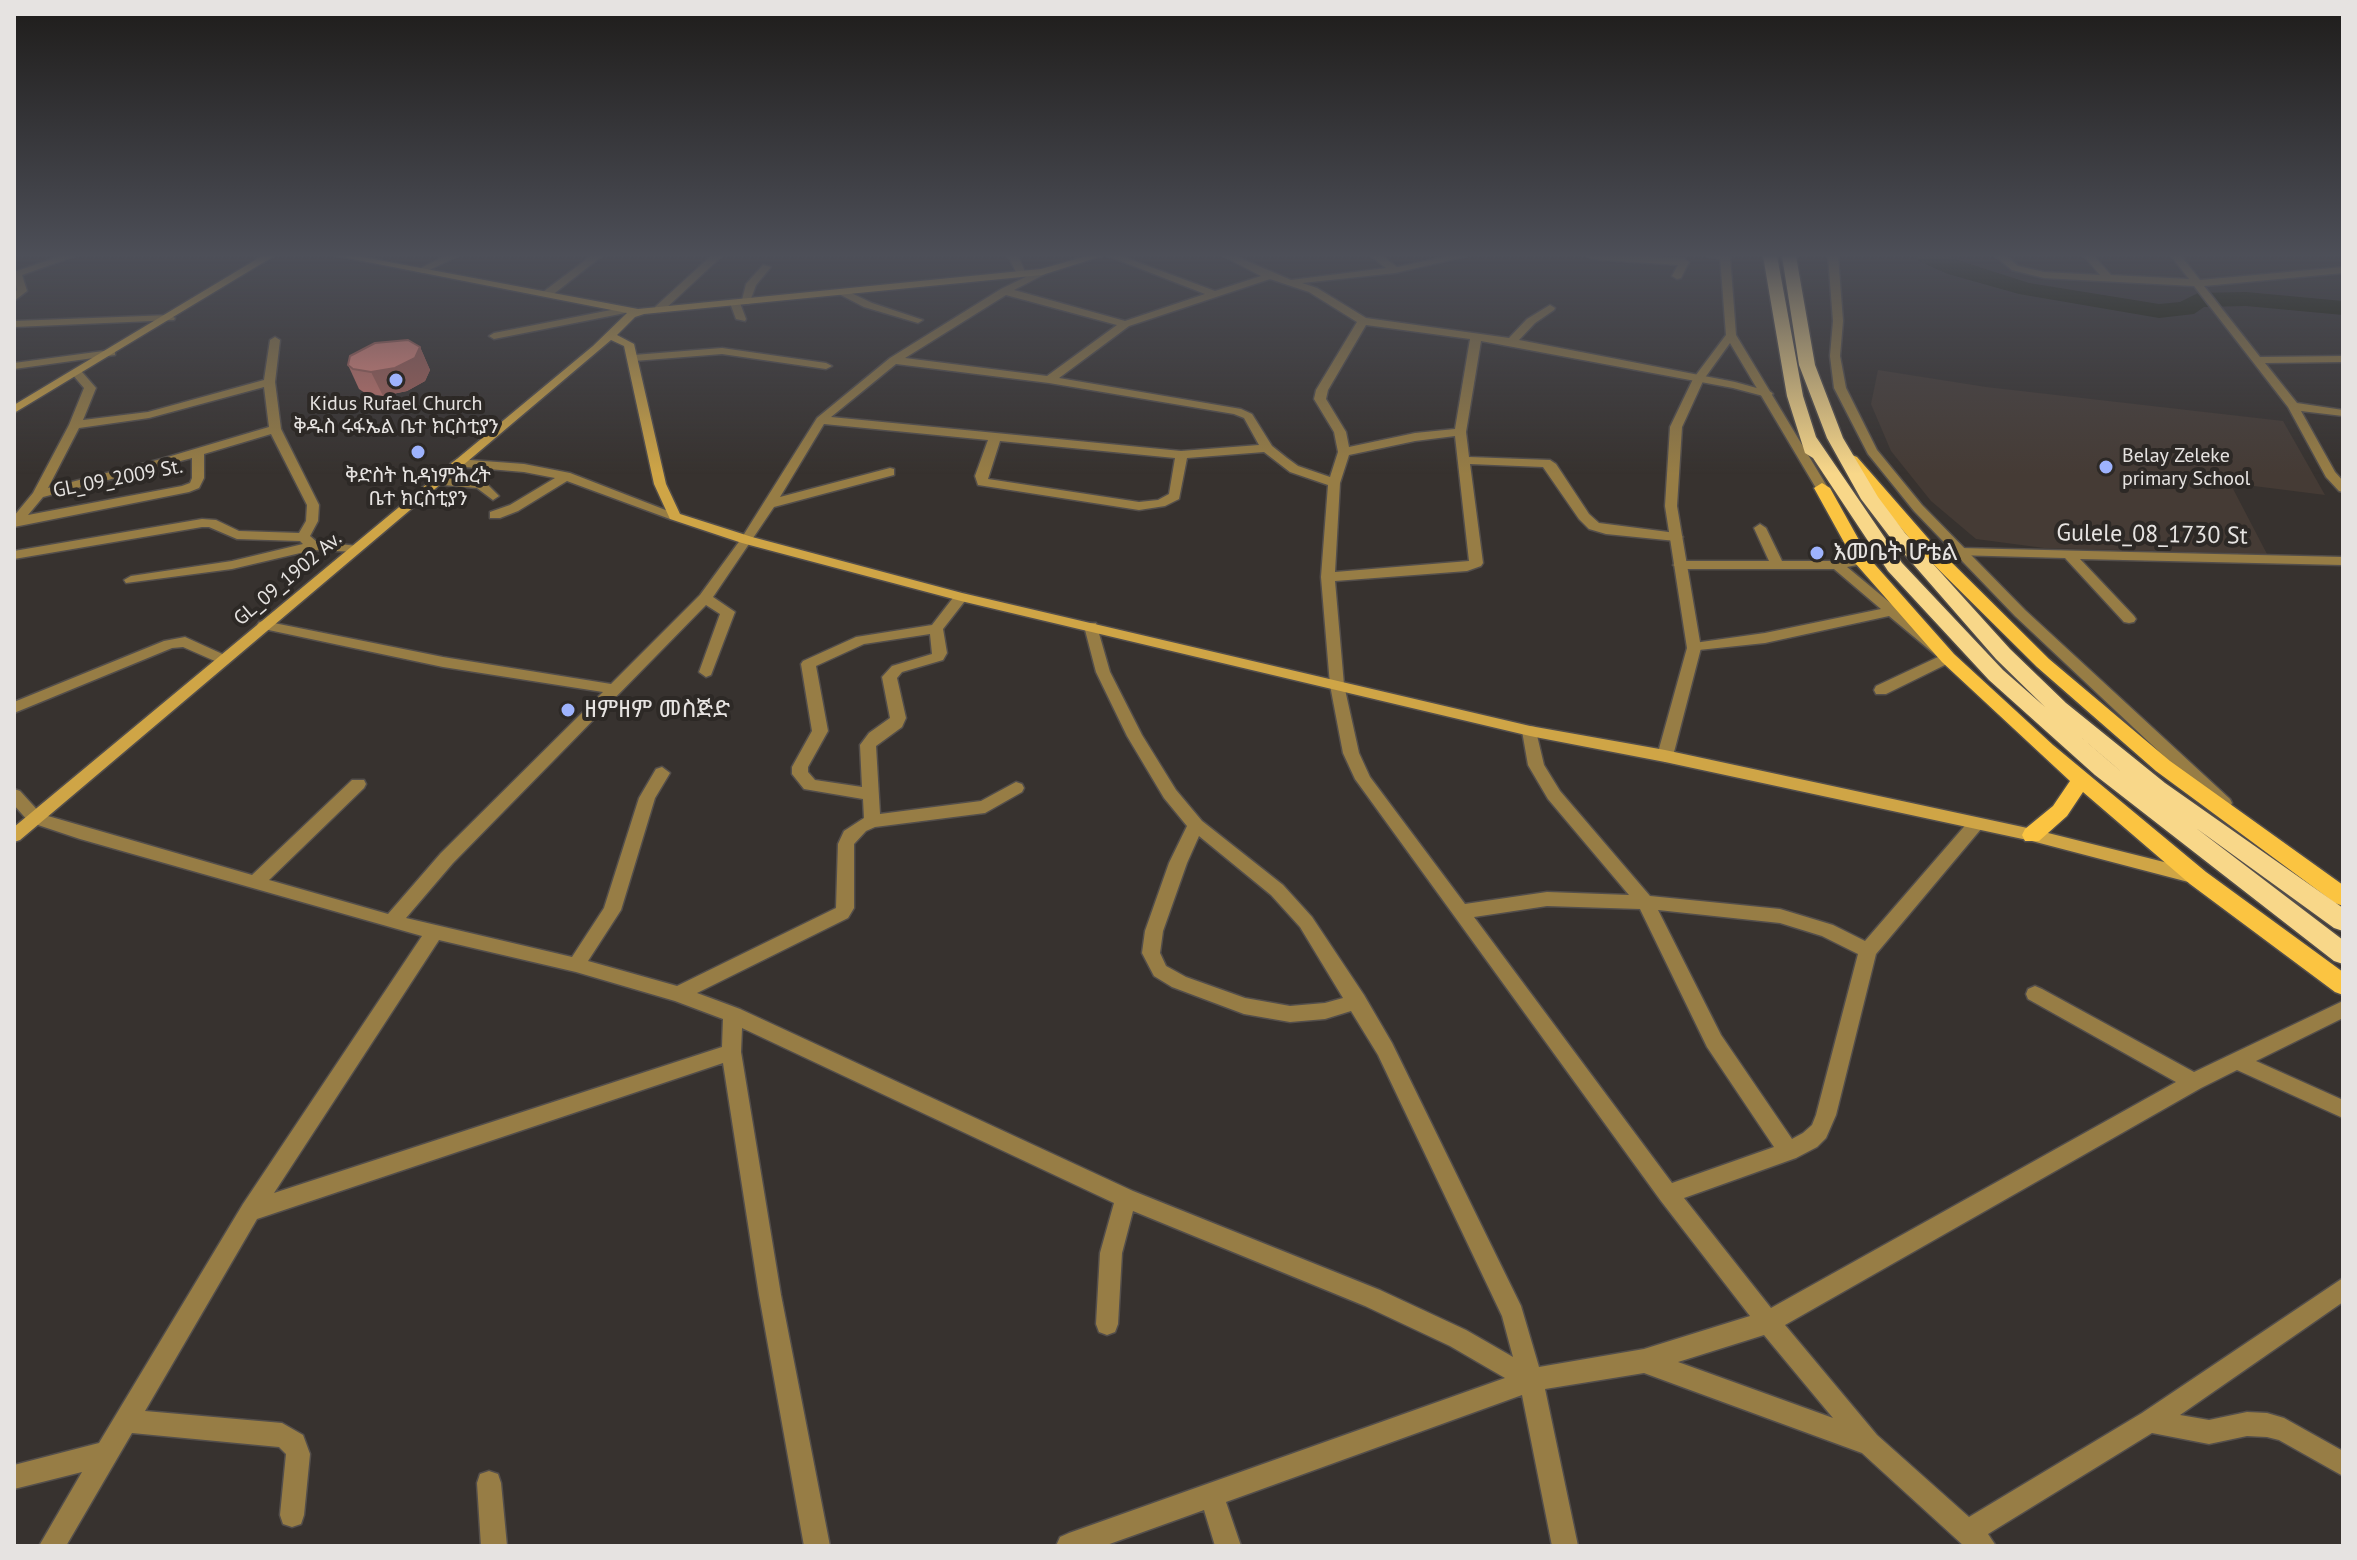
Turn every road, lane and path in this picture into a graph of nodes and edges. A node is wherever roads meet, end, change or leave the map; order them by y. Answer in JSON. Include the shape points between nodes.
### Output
{"nodes":[{"id":1,"x":152,"y":329,"type":"edge"},
{"id":2,"x":540,"y":329,"type":"edge"},
{"id":3,"x":619,"y":329,"type":"edge"},
{"id":4,"x":944,"y":329,"type":"edge"},
{"id":5,"x":1118,"y":329,"type":"edge"},
{"id":6,"x":1358,"y":329,"type":"edge"},
{"id":7,"x":1418,"y":329,"type":"edge"},
{"id":8,"x":1524,"y":329,"type":"edge"},
{"id":9,"x":1731,"y":329,"type":"edge"},
{"id":10,"x":1782,"y":329,"type":"edge"},
{"id":11,"x":1801,"y":329,"type":"edge"},
{"id":12,"x":1837,"y":329,"type":"edge"},
{"id":13,"x":2231,"y":329,"type":"edge"},
{"id":14,"x":1731,"y":335,"type":"junction"},
{"id":15,"x":494,"y":336,"type":"dead end"},
{"id":16,"x":611,"y":336,"type":"junction"},
{"id":17,"x":1476,"y":337,"type":"junction"},
{"id":18,"x":275,"y":340,"type":"dead end"},
{"id":19,"x":1512,"y":342,"type":"junction"},
{"id":20,"x":111,"y":353,"type":"junction"},
{"id":21,"x":634,"y":358,"type":"junction"},
{"id":22,"x":2343,"y":359,"type":"edge"},
{"id":23,"x":894,"y":360,"type":"junction"},
{"id":24,"x":2256,"y":360,"type":"junction"},
{"id":25,"x":14,"y":366,"type":"edge"},
{"id":26,"x":826,"y":366,"type":"dead end"},
{"id":27,"x":78,"y":374,"type":"junction"},
{"id":28,"x":1699,"y":379,"type":"junction"},
{"id":29,"x":1049,"y":380,"type":"junction"},
{"id":30,"x":269,"y":382,"type":"junction"},
{"id":31,"x":1767,"y":394,"type":"junction"},
{"id":32,"x":2293,"y":406,"type":"junction"},
{"id":33,"x":14,"y":410,"type":"edge"},
{"id":34,"x":2343,"y":413,"type":"edge"},
{"id":35,"x":821,"y":420,"type":"junction"},
{"id":36,"x":75,"y":425,"type":"junction"},
{"id":37,"x":275,"y":429,"type":"junction"},
{"id":38,"x":1460,"y":432,"type":"junction"},
{"id":39,"x":996,"y":435,"type":"junction"},
{"id":40,"x":1835,"y":438,"type":"junction"},
{"id":41,"x":1810,"y":440,"type":"junction"},
{"id":42,"x":1267,"y":448,"type":"junction"},
{"id":43,"x":1344,"y":452,"type":"junction"},
{"id":44,"x":198,"y":453,"type":"junction"},
{"id":45,"x":1181,"y":455,"type":"junction"},
{"id":46,"x":1464,"y":460,"type":"junction"},
{"id":47,"x":457,"y":463,"type":"junction"},
{"id":48,"x":890,"y":472,"type":"dead end"},
{"id":49,"x":566,"y":476,"type":"junction"},
{"id":50,"x":436,"y":481,"type":"junction"},
{"id":51,"x":1334,"y":483,"type":"junction"},
{"id":52,"x":1822,"y":488,"type":"junction"},
{"id":53,"x":2343,"y":488,"type":"edge"},
{"id":54,"x":39,"y":494,"type":"junction"},
{"id":55,"x":493,"y":496,"type":"dead end"},
{"id":56,"x":769,"y":504,"type":"junction"},
{"id":57,"x":495,"y":515,"type":"dead end"},
{"id":58,"x":675,"y":516,"type":"junction"},
{"id":59,"x":15,"y":523,"type":"edge"},
{"id":60,"x":1760,"y":528,"type":"dead end"},
{"id":61,"x":1676,"y":537,"type":"junction"},
{"id":62,"x":747,"y":540,"type":"junction"},
{"id":63,"x":308,"y":542,"type":"junction"},
{"id":64,"x":354,"y":549,"type":"junction"},
{"id":65,"x":1960,"y":552,"type":"junction"},
{"id":66,"x":14,"y":555,"type":"edge"},
{"id":67,"x":2069,"y":555,"type":"junction"},
{"id":68,"x":1862,"y":560,"type":"junction"},
{"id":69,"x":2343,"y":561,"type":"edge"},
{"id":70,"x":1777,"y":564,"type":"junction"},
{"id":71,"x":1680,"y":565,"type":"junction"},
{"id":72,"x":1837,"y":565,"type":"junction"},
{"id":73,"x":1328,"y":577,"type":"junction"},
{"id":74,"x":131,"y":580,"type":"dead end"},
{"id":75,"x":961,"y":597,"type":"junction"},
{"id":76,"x":705,"y":598,"type":"junction"},
{"id":77,"x":1890,"y":611,"type":"junction"},
{"id":78,"x":2129,"y":619,"type":"dead end"},
{"id":79,"x":264,"y":625,"type":"junction"},
{"id":80,"x":1091,"y":626,"type":"junction"},
{"id":81,"x":936,"y":629,"type":"junction"},
{"id":82,"x":1694,"y":648,"type":"junction"},
{"id":83,"x":1948,"y":658,"type":"junction"},
{"id":84,"x":224,"y":660,"type":"junction"},
{"id":85,"x":706,"y":672,"type":"dead end"},
{"id":86,"x":1337,"y":685,"type":"junction"},
{"id":87,"x":613,"y":689,"type":"junction"},
{"id":88,"x":1881,"y":690,"type":"dead end"},
{"id":89,"x":14,"y":708,"type":"edge"},
{"id":90,"x":1530,"y":731,"type":"junction"},
{"id":91,"x":1665,"y":756,"type":"junction"},
{"id":92,"x":662,"y":773,"type":"dead end"},
{"id":93,"x":2081,"y":780,"type":"junction"},
{"id":94,"x":358,"y":784,"type":"dead end"},
{"id":95,"x":1016,"y":788,"type":"dead end"},
{"id":96,"x":871,"y":794,"type":"junction"},
{"id":97,"x":14,"y":795,"type":"edge"},
{"id":98,"x":35,"y":818,"type":"junction"},
{"id":99,"x":872,"y":821,"type":"junction"},
{"id":100,"x":1196,"y":825,"type":"junction"},
{"id":101,"x":1975,"y":825,"type":"junction"},
{"id":102,"x":2032,"y":835,"type":"junction"},
{"id":103,"x":14,"y":836,"type":"edge"},
{"id":104,"x":2275,"y":850,"type":"junction"},
{"id":105,"x":2198,"y":878,"type":"junction"},
{"id":106,"x":256,"y":882,"type":"junction"},
{"id":107,"x":2343,"y":897,"type":"edge"},
{"id":108,"x":1645,"y":902,"type":"junction"},
{"id":109,"x":1461,"y":912,"type":"junction"},
{"id":110,"x":2343,"y":921,"type":"edge"},
{"id":111,"x":392,"y":922,"type":"junction"},
{"id":112,"x":435,"y":931,"type":"junction"},
{"id":113,"x":1868,"y":951,"type":"junction"},
{"id":114,"x":2343,"y":954,"type":"edge"},
{"id":115,"x":576,"y":965,"type":"junction"},
{"id":116,"x":2343,"y":985,"type":"edge"},
{"id":117,"x":678,"y":994,"type":"junction"},
{"id":118,"x":2035,"y":994,"type":"dead end"},
{"id":119,"x":1357,"y":1001,"type":"junction"},
{"id":120,"x":2343,"y":1009,"type":"edge"},
{"id":121,"x":733,"y":1015,"type":"junction"},
{"id":122,"x":731,"y":1052,"type":"junction"},
{"id":123,"x":2238,"y":1062,"type":"junction"},
{"id":124,"x":2194,"y":1082,"type":"junction"},
{"id":125,"x":2343,"y":1109,"type":"edge"},
{"id":126,"x":1789,"y":1151,"type":"junction"},
{"id":127,"x":1668,"y":1194,"type":"junction"},
{"id":128,"x":1126,"y":1198,"type":"junction"},
{"id":129,"x":250,"y":1211,"type":"junction"},
{"id":130,"x":2343,"y":1289,"type":"edge"},
{"id":131,"x":1768,"y":1322,"type":"junction"},
{"id":132,"x":1107,"y":1324,"type":"dead end"},
{"id":133,"x":1644,"y":1361,"type":"junction"},
{"id":134,"x":1531,"y":1380,"type":"junction"},
{"id":135,"x":126,"y":1421,"type":"junction"},
{"id":136,"x":2150,"y":1421,"type":"junction"},
{"id":137,"x":1869,"y":1443,"type":"junction"},
{"id":138,"x":105,"y":1454,"type":"junction"},
{"id":139,"x":2343,"y":1464,"type":"edge"},
{"id":140,"x":14,"y":1477,"type":"edge"},
{"id":141,"x":489,"y":1483,"type":"dead end"},
{"id":142,"x":1211,"y":1495,"type":"junction"},
{"id":143,"x":292,"y":1515,"type":"dead end"},
{"id":144,"x":1975,"y":1540,"type":"edge"},
{"id":145,"x":52,"y":1546,"type":"edge"},
{"id":146,"x":494,"y":1546,"type":"edge"},
{"id":147,"x":817,"y":1546,"type":"edge"},
{"id":148,"x":1069,"y":1546,"type":"edge"},
{"id":149,"x":1228,"y":1546,"type":"edge"},
{"id":150,"x":1565,"y":1546,"type":"edge"}],
"edges":[{"from":1,"to":20,"type":"main road"},
{"from":2,"to":15,"type":"street"},
{"from":3,"to":16,"type":"main road","name":"GL_09_1902 Av."},
{"from":4,"to":23,"type":"street"},
{"from":5,"to":29,"type":"street"},
{"from":6,"to":43,"type":"street","via":[[1320,399],[1340,432]]},
{"from":7,"to":17,"type":"street"},
{"from":8,"to":19,"type":"street"},
{"from":9,"to":14,"type":"street"},
{"from":10,"to":41,"type":"highway"},
{"from":11,"to":40,"type":"highway","via":[[1807,365]]},
{"from":12,"to":65,"type":"street","via":[[1835,356],[1850,412],[1891,476]]},
{"from":13,"to":24,"type":"street"},
{"from":14,"to":28,"type":"street"},
{"from":14,"to":31,"type":"street"},
{"from":16,"to":21,"type":"main road","via":[[629,344]]},
{"from":16,"to":47,"type":"main road","name":"GL_09_1902 Av."},
{"from":17,"to":19,"type":"street"},
{"from":17,"to":38,"type":"street"},
{"from":18,"to":30,"type":"street"},
{"from":19,"to":28,"type":"street"},
{"from":20,"to":25,"type":"street"},
{"from":20,"to":27,"type":"main road"},
{"from":21,"to":26,"type":"street","via":[[722,351]]},
{"from":21,"to":58,"type":"main road","via":[[660,484]]},
{"from":22,"to":24,"type":"street"},
{"from":23,"to":29,"type":"street"},
{"from":23,"to":35,"type":"street"},
{"from":24,"to":32,"type":"street"},
{"from":27,"to":33,"type":"main road"},
{"from":27,"to":36,"type":"street","via":[[90,388]]},
{"from":28,"to":31,"type":"street"},
{"from":28,"to":61,"type":"street","via":[[1676,427],[1671,506]]},
{"from":29,"to":42,"type":"street","via":[[1242,412]]},
{"from":30,"to":36,"type":"street","via":[[149,415]]},
{"from":30,"to":37,"type":"street"},
{"from":31,"to":52,"type":"street"},
{"from":32,"to":34,"type":"street"},
{"from":32,"to":53,"type":"street"},
{"from":35,"to":39,"type":"street"},
{"from":35,"to":56,"type":"street"},
{"from":36,"to":54,"type":"street"},
{"from":37,"to":44,"type":"street"},
{"from":37,"to":63,"type":"street","via":[[313,505]]},
{"from":38,"to":43,"type":"street"},
{"from":38,"to":46,"type":"street"},
{"from":39,"to":45,"type":"street"},
{"from":39,"to":45,"type":"street","via":[[982,482],[1139,506],[1175,496]]},
{"from":40,"to":104,"type":"main road","via":[[1927,548],[2043,663],[2163,766]]},
{"from":40,"to":110,"type":"highway","via":[[1899,537],[2059,708],[2157,789]]},
{"from":41,"to":52,"type":"highway"},
{"from":41,"to":114,"type":"highway","via":[[1895,567],[1996,675],[2103,769]]},
{"from":42,"to":45,"type":"street"},
{"from":42,"to":51,"type":"street","via":[[1294,469]]},
{"from":43,"to":51,"type":"street"},
{"from":44,"to":54,"type":"street"},
{"from":44,"to":59,"type":"street","name":"GL_09_2009 St.","via":[[198,478],[185,489]]},
{"from":46,"to":61,"type":"street","via":[[1546,463],[1594,526]]},
{"from":46,"to":73,"type":"street","via":[[1474,565]]},
{"from":47,"to":49,"type":"street"},
{"from":47,"to":50,"type":"main road","name":"GL_09_1902 Av."},
{"from":48,"to":56,"type":"street"},
{"from":49,"to":57,"type":"street"},
{"from":49,"to":58,"type":"street"},
{"from":50,"to":55,"type":"street","via":[[481,485]]},
{"from":50,"to":64,"type":"main road","name":"GL_09_1902 Av."},
{"from":51,"to":73,"type":"street"},
{"from":52,"to":68,"type":"main road"},
{"from":54,"to":59,"type":"street"},
{"from":56,"to":62,"type":"street"},
{"from":58,"to":62,"type":"main road"},
{"from":60,"to":70,"type":"street"},
{"from":61,"to":71,"type":"street"},
{"from":62,"to":75,"type":"main road"},
{"from":62,"to":76,"type":"street"},
{"from":63,"to":64,"type":"street"},
{"from":63,"to":66,"type":"street","via":[[250,537],[202,523]]},
{"from":63,"to":74,"type":"street","via":[[232,565]]},
{"from":64,"to":79,"type":"main road","name":"GL_09_1902 Av."},
{"from":65,"to":67,"type":"street","name":"Gulele_08_1730 St"},
{"from":65,"to":104,"type":"street"},
{"from":67,"to":69,"type":"street","name":"Gulele_08_1730 St"},
{"from":67,"to":78,"type":"street"},
{"from":68,"to":72,"type":"street"},
{"from":68,"to":83,"type":"main road"},
{"from":70,"to":71,"type":"street"},
{"from":70,"to":72,"type":"street"},
{"from":71,"to":82,"type":"street"},
{"from":72,"to":77,"type":"street"},
{"from":73,"to":86,"type":"street"},
{"from":75,"to":80,"type":"main road"},
{"from":75,"to":81,"type":"street"},
{"from":76,"to":85,"type":"street","via":[[728,612]]},
{"from":76,"to":87,"type":"street"},
{"from":77,"to":82,"type":"street"},
{"from":77,"to":83,"type":"street"},
{"from":79,"to":84,"type":"main road","name":"GL_09_1902 Av."},
{"from":79,"to":87,"type":"street","via":[[443,662]]},
{"from":80,"to":86,"type":"main road"},
{"from":80,"to":100,"type":"street","via":[[1103,672],[1135,736]]},
{"from":81,"to":96,"type":"street","via":[[938,657],[897,669],[889,677],[897,723],[869,740]]},
{"from":81,"to":96,"type":"street","via":[[861,640],[808,664],[820,731],[800,774],[810,785]]},
{"from":82,"to":91,"type":"street"},
{"from":83,"to":88,"type":"street"},
{"from":83,"to":93,"type":"main road"},
{"from":84,"to":89,"type":"street","via":[[178,642]]},
{"from":84,"to":98,"type":"main road","name":"GL_09_1902 Av."},
{"from":86,"to":90,"type":"main road"},
{"from":86,"to":109,"type":"street","via":[[1351,753],[1363,779]]},
{"from":87,"to":111,"type":"street","via":[[447,858]]},
{"from":90,"to":91,"type":"main road"},
{"from":90,"to":108,"type":"street","via":[[1536,765],[1554,795]]},
{"from":91,"to":101,"type":"main road"},
{"from":92,"to":115,"type":"street","via":[[647,798],[612,910]]},
{"from":93,"to":102,"type":"main road","via":[[2060,811]]},
{"from":93,"to":105,"type":"main road"},
{"from":94,"to":106,"type":"street"},
{"from":95,"to":99,"type":"street","via":[[985,807]]},
{"from":96,"to":99,"type":"street"},
{"from":97,"to":98,"type":"street"},
{"from":98,"to":103,"type":"main road","name":"GL_09_1902 Av."},
{"from":98,"to":106,"type":"street"},
{"from":99,"to":117,"type":"street","via":[[850,835],[846,844],[842,913]]},
{"from":100,"to":119,"type":"street","via":[[1277,890],[1306,922]]},
{"from":100,"to":119,"type":"street","via":[[1154,931],[1151,953],[1160,971],[1244,1006],[1290,1014]]},
{"from":101,"to":102,"type":"main road"},
{"from":101,"to":113,"type":"street"},
{"from":102,"to":105,"type":"main road"},
{"from":104,"to":107,"type":"main road"},
{"from":105,"to":116,"type":"main road"},
{"from":106,"to":111,"type":"street"},
{"from":108,"to":109,"type":"street","via":[[1558,899]]},
{"from":108,"to":113,"type":"street","via":[[1780,916],[1827,930]]},
{"from":108,"to":126,"type":"street","via":[[1714,1041]]},
{"from":109,"to":127,"type":"street"},
{"from":111,"to":112,"type":"street"},
{"from":112,"to":115,"type":"street"},
{"from":112,"to":129,"type":"street"},
{"from":113,"to":126,"type":"street","via":[[1826,1115],[1810,1140]]},
{"from":115,"to":117,"type":"street"},
{"from":117,"to":121,"type":"street"},
{"from":118,"to":124,"type":"street"},
{"from":119,"to":134,"type":"street","via":[[1437,1152],[1513,1314]]},
{"from":120,"to":123,"type":"street"},
{"from":121,"to":122,"type":"street"},
{"from":121,"to":128,"type":"street"},
{"from":122,"to":129,"type":"street"},
{"from":122,"to":147,"type":"street"},
{"from":123,"to":124,"type":"street"},
{"from":123,"to":125,"type":"street"},
{"from":124,"to":131,"type":"street"},
{"from":126,"to":127,"type":"street"},
{"from":127,"to":131,"type":"street"},
{"from":128,"to":132,"type":"street","via":[[1111,1253]]},
{"from":128,"to":134,"type":"street","via":[[1372,1298]]},
{"from":129,"to":135,"type":"street"},
{"from":130,"to":136,"type":"street"},
{"from":131,"to":133,"type":"street"},
{"from":131,"to":137,"type":"street"},
{"from":133,"to":134,"type":"street"},
{"from":133,"to":137,"type":"street"},
{"from":134,"to":142,"type":"street"},
{"from":134,"to":150,"type":"street"},
{"from":135,"to":138,"type":"street"},
{"from":135,"to":143,"type":"street","via":[[282,1435],[295,1443],[298,1454]]},
{"from":136,"to":139,"type":"street","via":[[2209,1432],[2267,1425]]},
{"from":136,"to":144,"type":"street"},
{"from":137,"to":144,"type":"street"},
{"from":138,"to":140,"type":"street"},
{"from":138,"to":145,"type":"street"},
{"from":141,"to":146,"type":"street"},
{"from":142,"to":148,"type":"street"},
{"from":142,"to":149,"type":"street"}]}
